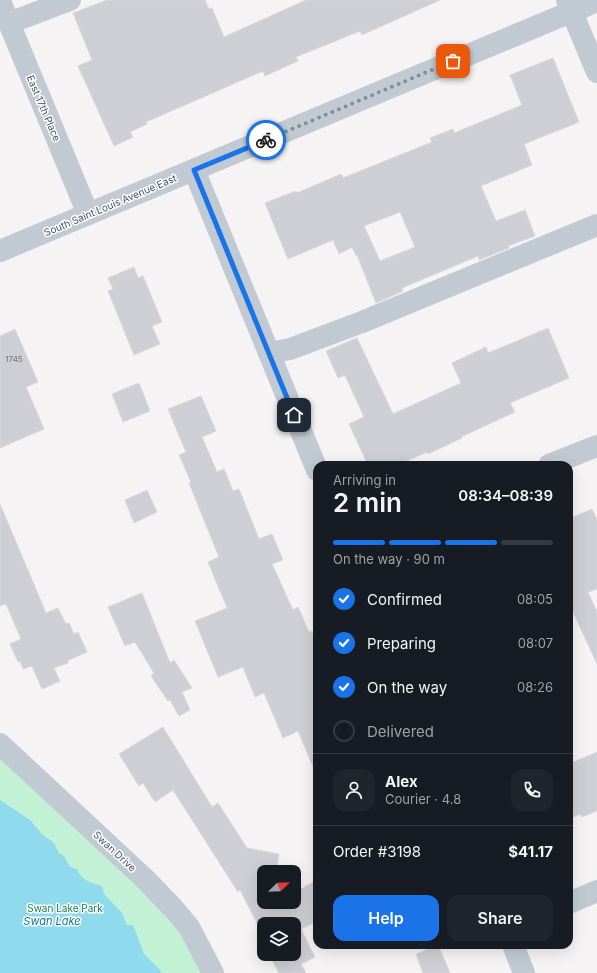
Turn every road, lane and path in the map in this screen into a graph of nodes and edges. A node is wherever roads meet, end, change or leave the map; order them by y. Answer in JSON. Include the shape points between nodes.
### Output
{"nodes":[{"id":1,"x":70,"y":0,"type":"edge"},
{"id":2,"x":0,"y":1,"type":"edge"},
{"id":3,"x":597,"y":1,"type":"edge"},
{"id":4,"x":570,"y":6,"type":"edge"},
{"id":5,"x":9,"y":23,"type":"junction"},
{"id":6,"x":597,"y":72,"type":"edge"},
{"id":7,"x":194,"y":170,"type":"junction"},
{"id":8,"x":88,"y":214,"type":"junction"},
{"id":9,"x":597,"y":225,"type":"edge"},
{"id":10,"x":0,"y":251,"type":"edge"},
{"id":11,"x":269,"y":353,"type":"junction"},
{"id":12,"x":597,"y":446,"type":"edge"},
{"id":13,"x":313,"y":461,"type":"edge"},
{"id":14,"x":559,"y":461,"type":"edge"},
{"id":15,"x":0,"y":744,"type":"edge"},
{"id":16,"x":597,"y":891,"type":"edge"},
{"id":17,"x":573,"y":901,"type":"edge"},
{"id":18,"x":515,"y":949,"type":"edge"},
{"id":19,"x":213,"y":973,"type":"edge"},
{"id":20,"x":524,"y":973,"type":"edge"}],
"edges":[{"from":1,"to":5,"type":"street"},
{"from":2,"to":5,"type":"street","name":"East 17th Place"},
{"from":3,"to":4,"type":"street","name":"South Saint Louis Avenue East"},
{"from":4,"to":6,"type":"street"},
{"from":4,"to":7,"type":"street","name":"South Saint Louis Avenue East"},
{"from":5,"to":8,"type":"street","name":"East 17th Place"},
{"from":7,"to":8,"type":"street","name":"South Saint Louis Avenue East"},
{"from":7,"to":11,"type":"street"},
{"from":8,"to":10,"type":"street","name":"South Saint Louis Avenue East"},
{"from":9,"to":11,"type":"street","via":[[362,322],[290,349]]},
{"from":11,"to":13,"type":"street"},
{"from":12,"to":14,"type":"street"},
{"from":15,"to":19,"type":"street","name":"Swan Drive","via":[[174,908],[189,927]]},
{"from":16,"to":17,"type":"street"},
{"from":18,"to":20,"type":"street"}]}
